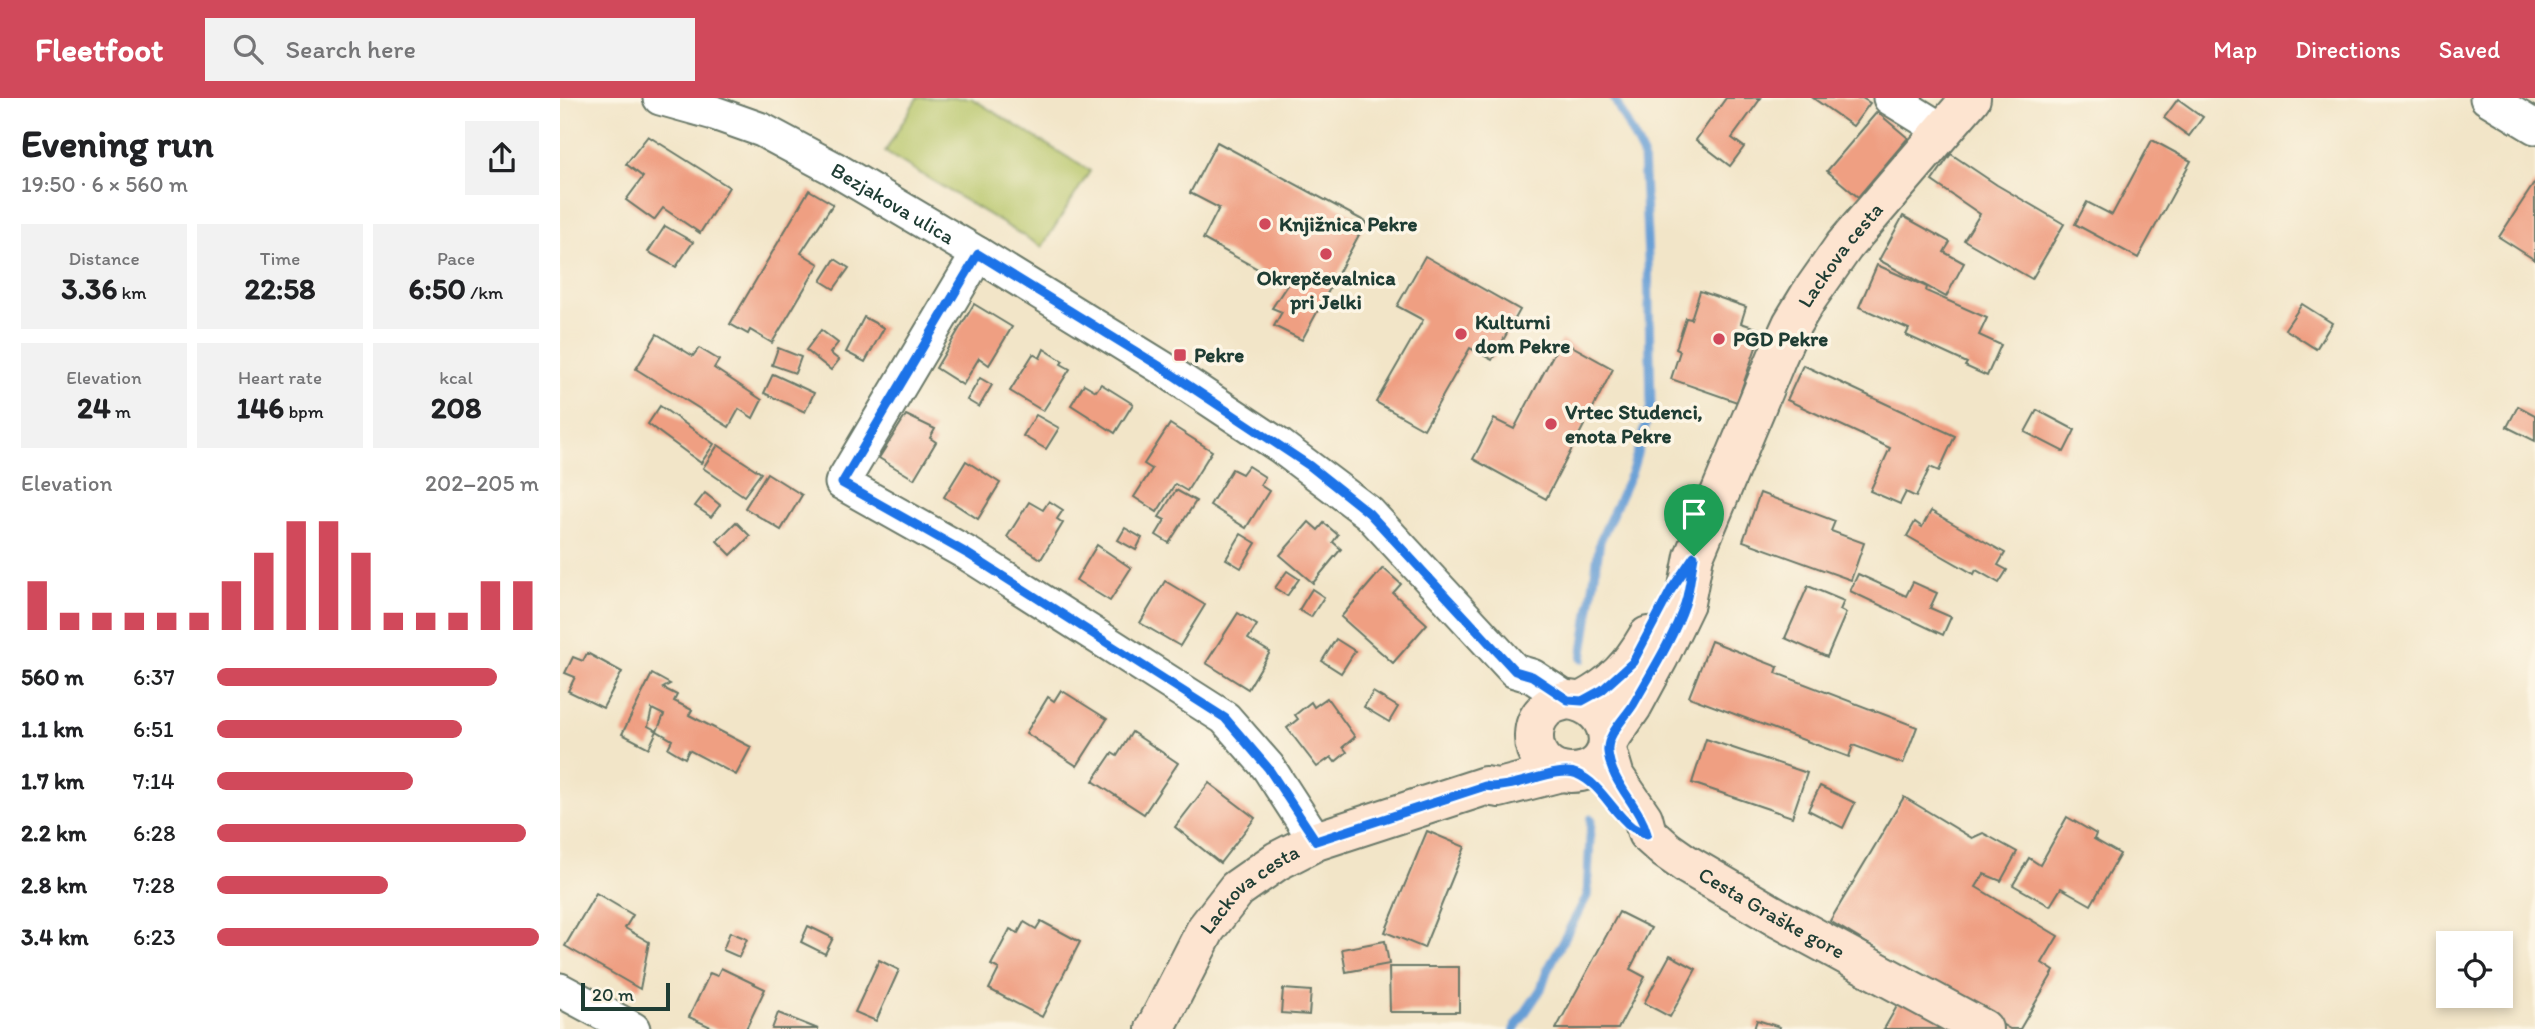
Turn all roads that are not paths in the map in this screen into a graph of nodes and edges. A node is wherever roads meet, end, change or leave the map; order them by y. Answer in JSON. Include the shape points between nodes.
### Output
{"nodes":[{"id":1,"x":660,"y":98,"type":"edge"},
{"id":2,"x":1890,"y":98,"type":"edge"},
{"id":3,"x":1971,"y":98,"type":"edge"},
{"id":4,"x":2487,"y":98,"type":"edge"},
{"id":5,"x":2535,"y":127,"type":"edge"},
{"id":6,"x":1942,"y":130,"type":"junction"},
{"id":7,"x":978,"y":254,"type":"junction"},
{"id":8,"x":1694,"y":556,"type":"junction"},
{"id":9,"x":1515,"y":671,"type":"junction"},
{"id":10,"x":1575,"y":700,"type":"junction"},
{"id":11,"x":1535,"y":732,"type":"junction"},
{"id":12,"x":1608,"y":745,"type":"junction"},
{"id":13,"x":1568,"y":773,"type":"junction"},
{"id":14,"x":1485,"y":786,"type":"junction"},
{"id":15,"x":1647,"y":834,"type":"junction"},
{"id":16,"x":1316,"y":841,"type":"junction"},
{"id":17,"x":560,"y":990,"type":"edge"},
{"id":18,"x":634,"y":1029,"type":"edge"},
{"id":19,"x":1155,"y":1029,"type":"edge"},
{"id":20,"x":1983,"y":1029,"type":"edge"}],
"edges":[{"from":1,"to":7,"type":"street","name":"Bezjakova ulica","via":[[762,130]]},
{"from":2,"to":6,"type":"street"},
{"from":3,"to":6,"type":"street","name":"Lackova cesta"},
{"from":4,"to":5,"type":"street"},
{"from":6,"to":8,"type":"street","name":"Lackova cesta","via":[[1844,246],[1809,296],[1777,357]]},
{"from":7,"to":9,"type":"street","name":"Bezjakova ulica","via":[[1310,466],[1369,513]]},
{"from":7,"to":16,"type":"street","via":[[842,483],[968,554],[1225,718],[1268,768]]},
{"from":8,"to":10,"type":"street","via":[[1633,662],[1602,690]]},
{"from":8,"to":12,"type":"street","name":"Lackova cesta","via":[[1685,603]]},
{"from":9,"to":10,"type":"street","name":"Bezjakova ulica"},
{"from":9,"to":11,"type":"street"},
{"from":10,"to":11,"type":"street","via":[[1544,710]]},
{"from":10,"to":12,"type":"street","via":[[1597,712],[1606,725]]},
{"from":11,"to":13,"type":"street","via":[[1537,753],[1545,764]]},
{"from":11,"to":14,"type":"street"},
{"from":12,"to":13,"type":"street","via":[[1597,764]]},
{"from":12,"to":15,"type":"street","name":"Cesta Graške gore","via":[[1615,778],[1643,818]]},
{"from":13,"to":14,"type":"street","name":"Lackova cesta","via":[[1499,788]]},
{"from":13,"to":15,"type":"street","via":[[1600,792],[1632,828]]},
{"from":14,"to":16,"type":"street","name":"Lackova cesta"},
{"from":15,"to":20,"type":"street","name":"Cesta Graške gore","via":[[1732,892]]},
{"from":16,"to":19,"type":"street","name":"Lackova cesta","via":[[1237,889],[1206,929]]},
{"from":17,"to":18,"type":"street"}]}
